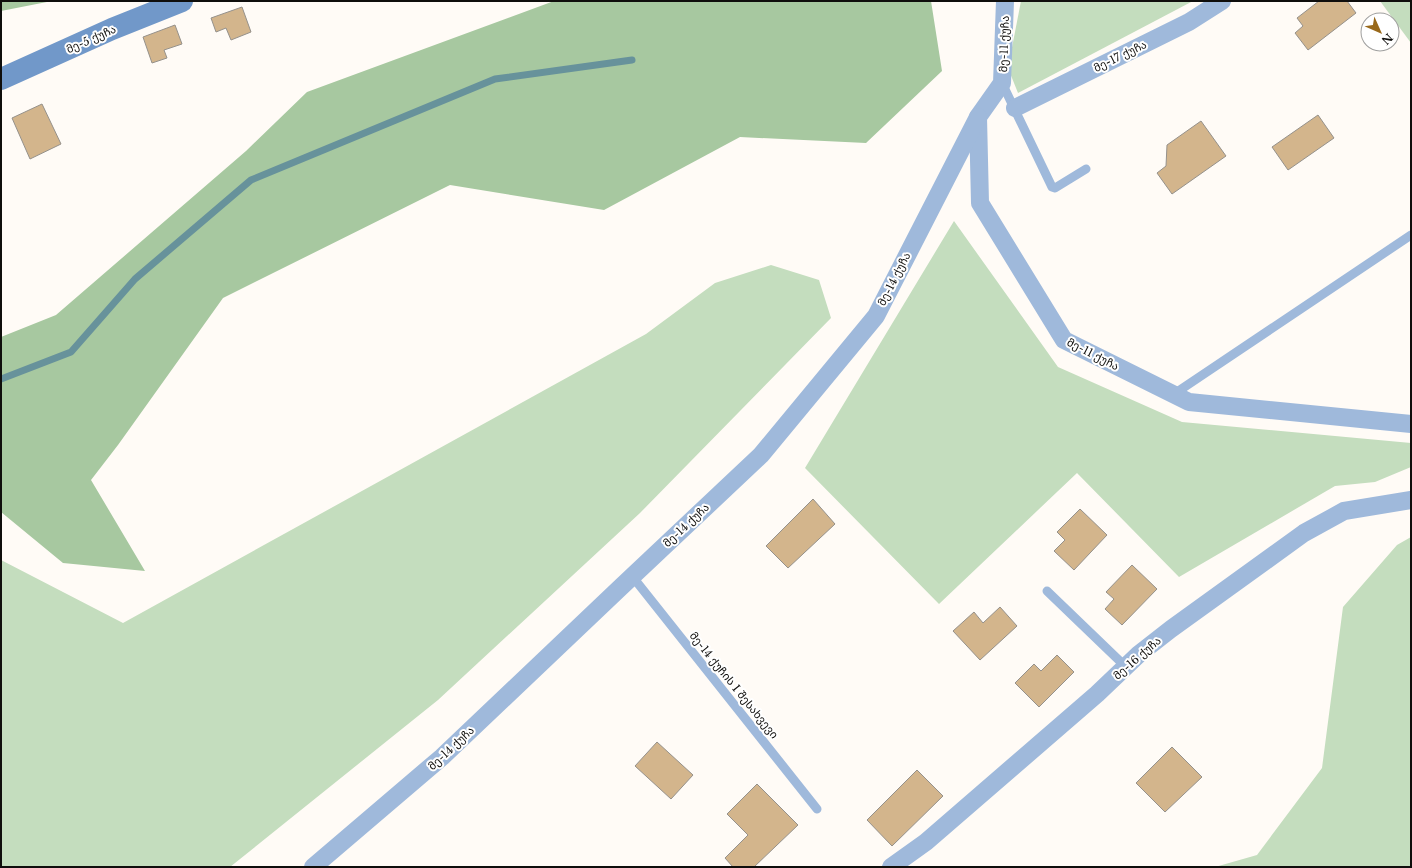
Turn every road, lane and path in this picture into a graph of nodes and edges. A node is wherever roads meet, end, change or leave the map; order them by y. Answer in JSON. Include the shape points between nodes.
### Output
{"nodes":[{"id":1,"x":182,"y":1,"type":"edge"},
{"id":2,"x":1005,"y":1,"type":"edge"},
{"id":3,"x":1222,"y":1,"type":"edge"},
{"id":4,"x":1,"y":79,"type":"edge"},
{"id":5,"x":1002,"y":83,"type":"junction"},
{"id":6,"x":1015,"y":108,"type":"junction"},
{"id":7,"x":978,"y":117,"type":"junction"},
{"id":8,"x":1086,"y":169,"type":"dead end"},
{"id":9,"x":1411,"y":235,"type":"edge"},
{"id":10,"x":1174,"y":394,"type":"junction"},
{"id":11,"x":1411,"y":424,"type":"edge"},
{"id":12,"x":1411,"y":500,"type":"edge"},
{"id":13,"x":632,"y":576,"type":"junction"},
{"id":14,"x":1047,"y":591,"type":"dead end"},
{"id":15,"x":1126,"y":667,"type":"junction"},
{"id":16,"x":817,"y":809,"type":"dead end"},
{"id":17,"x":313,"y":867,"type":"edge"},
{"id":18,"x":891,"y":867,"type":"edge"}],
"edges":[{"from":1,"to":4,"type":"street","name":"მე-5 ქუჩა"},
{"from":2,"to":5,"type":"street","name":"მე-11 ქუჩა"},
{"from":3,"to":6,"type":"street","name":"მე-17 ქუჩა","via":[[1189,22]]},
{"from":5,"to":6,"type":"lane"},
{"from":5,"to":7,"type":"street","name":"მე-11 ქუჩა"},
{"from":6,"to":8,"type":"lane","via":[[1052,186],[1055,188]]},
{"from":7,"to":10,"type":"street","name":"მე-11 ქუჩა","via":[[980,204],[1064,340]]},
{"from":7,"to":13,"type":"street","name":"მე-14 ქუჩა","via":[[876,316],[762,455]]},
{"from":9,"to":10,"type":"lane"},
{"from":10,"to":11,"type":"street","name":"მე-11 ქუჩა","via":[[1189,402]]},
{"from":12,"to":15,"type":"street","name":"მე-16 ქუჩა","via":[[1344,511],[1304,533],[1171,629]]},
{"from":13,"to":16,"type":"lane","name":"მე-14 ქუჩის I შესახვევი"},
{"from":13,"to":17,"type":"street","name":"მე-14 ქუჩა","via":[[442,757]]},
{"from":14,"to":15,"type":"lane"},
{"from":15,"to":18,"type":"street","name":"მე-16 ქუჩა","via":[[926,842]]}]}
